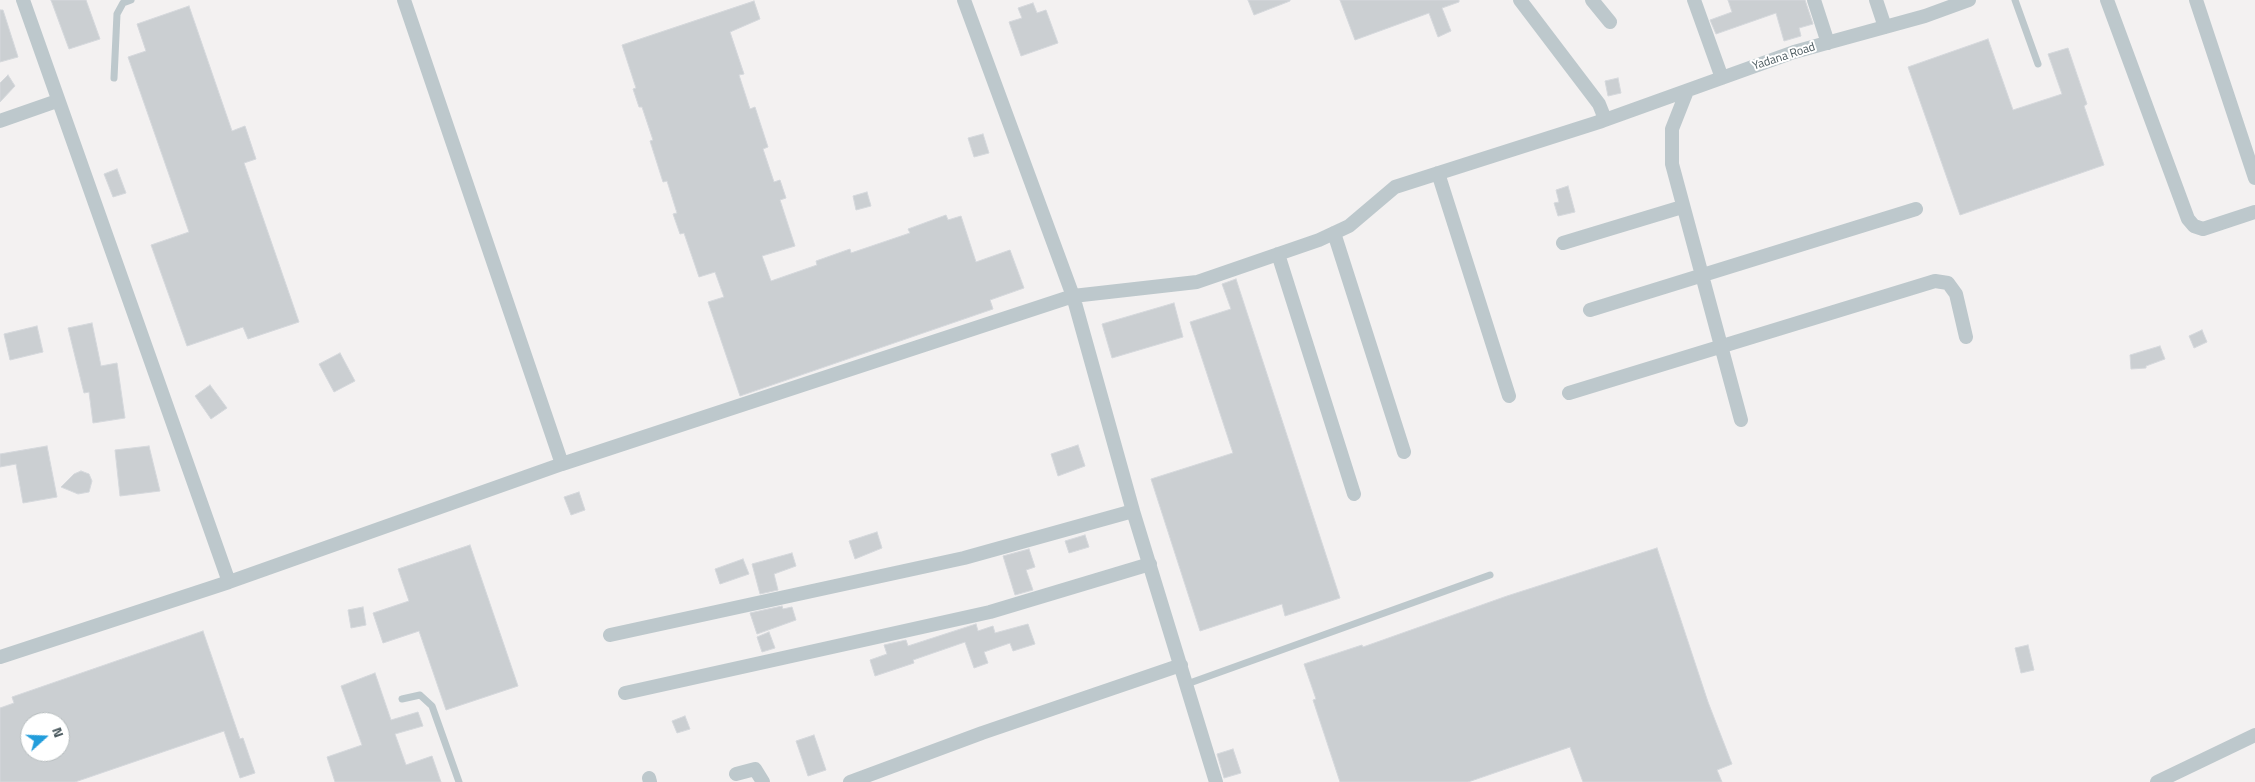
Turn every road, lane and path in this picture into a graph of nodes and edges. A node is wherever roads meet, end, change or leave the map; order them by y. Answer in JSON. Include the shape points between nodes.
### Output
{"nodes":[{"id":1,"x":23,"y":0,"type":"edge"},
{"id":2,"x":131,"y":0,"type":"edge"},
{"id":3,"x":404,"y":0,"type":"edge"},
{"id":4,"x":964,"y":0,"type":"edge"},
{"id":5,"x":1520,"y":0,"type":"edge"},
{"id":6,"x":1592,"y":0,"type":"edge"},
{"id":7,"x":1694,"y":0,"type":"edge"},
{"id":8,"x":1814,"y":0,"type":"edge"},
{"id":9,"x":1876,"y":0,"type":"edge"},
{"id":10,"x":1969,"y":0,"type":"edge"},
{"id":11,"x":2015,"y":0,"type":"edge"},
{"id":12,"x":2107,"y":0,"type":"edge"},
{"id":13,"x":2196,"y":0,"type":"edge"},
{"id":14,"x":1947,"y":4,"type":"edge"},
{"id":15,"x":1610,"y":22,"type":"dead end"},
{"id":16,"x":1885,"y":27,"type":"junction"},
{"id":17,"x":1828,"y":43,"type":"junction"},
{"id":18,"x":2038,"y":64,"type":"dead end"},
{"id":19,"x":114,"y":78,"type":"dead end"},
{"id":20,"x":1722,"y":78,"type":"junction"},
{"id":21,"x":1687,"y":91,"type":"junction"},
{"id":22,"x":58,"y":101,"type":"junction"},
{"id":23,"x":0,"y":121,"type":"edge"},
{"id":24,"x":1602,"y":121,"type":"junction"},
{"id":25,"x":1438,"y":173,"type":"junction"},
{"id":26,"x":2255,"y":178,"type":"edge"},
{"id":27,"x":1682,"y":207,"type":"junction"},
{"id":28,"x":1916,"y":209,"type":"dead end"},
{"id":29,"x":2255,"y":212,"type":"edge"},
{"id":30,"x":1334,"y":233,"type":"junction"},
{"id":31,"x":1563,"y":243,"type":"dead end"},
{"id":32,"x":1278,"y":254,"type":"junction"},
{"id":33,"x":1701,"y":276,"type":"junction"},
{"id":34,"x":1072,"y":296,"type":"junction"},
{"id":35,"x":1590,"y":310,"type":"dead end"},
{"id":36,"x":1966,"y":337,"type":"dead end"},
{"id":37,"x":1720,"y":346,"type":"junction"},
{"id":38,"x":1569,"y":393,"type":"dead end"},
{"id":39,"x":1509,"y":396,"type":"dead end"},
{"id":40,"x":1741,"y":420,"type":"dead end"},
{"id":41,"x":1404,"y":452,"type":"dead end"},
{"id":42,"x":562,"y":464,"type":"junction"},
{"id":43,"x":1354,"y":494,"type":"dead end"},
{"id":44,"x":1133,"y":511,"type":"junction"},
{"id":45,"x":1150,"y":564,"type":"junction"},
{"id":46,"x":1490,"y":575,"type":"dead end"},
{"id":47,"x":229,"y":582,"type":"junction"},
{"id":48,"x":610,"y":635,"type":"dead end"},
{"id":49,"x":0,"y":657,"type":"edge"},
{"id":50,"x":1181,"y":665,"type":"junction"},
{"id":51,"x":1186,"y":684,"type":"junction"},
{"id":52,"x":625,"y":693,"type":"dead end"},
{"id":53,"x":402,"y":699,"type":"dead end"},
{"id":54,"x":2255,"y":735,"type":"edge"},
{"id":55,"x":736,"y":774,"type":"dead end"},
{"id":56,"x":459,"y":782,"type":"edge"},
{"id":57,"x":763,"y":782,"type":"edge"},
{"id":58,"x":850,"y":782,"type":"edge"},
{"id":59,"x":1216,"y":782,"type":"edge"},
{"id":60,"x":2157,"y":782,"type":"edge"}],
"edges":[{"from":1,"to":22,"type":"street"},
{"from":2,"to":19,"type":"lane","via":[[123,3],[117,14]]},
{"from":3,"to":42,"type":"street"},
{"from":4,"to":34,"type":"street"},
{"from":5,"to":24,"type":"street","via":[[1599,104]]},
{"from":6,"to":15,"type":"street"},
{"from":7,"to":20,"type":"street"},
{"from":8,"to":17,"type":"street"},
{"from":9,"to":16,"type":"street"},
{"from":10,"to":14,"type":"street","name":"Yadana Road"},
{"from":11,"to":18,"type":"lane"},
{"from":12,"to":29,"type":"street","via":[[2188,219],[2203,229]]},
{"from":13,"to":26,"type":"street"},
{"from":14,"to":16,"type":"street","name":"Yadana Road"},
{"from":16,"to":17,"type":"street","name":"Yadana Road"},
{"from":17,"to":20,"type":"street","name":"Yadana Road"},
{"from":20,"to":21,"type":"street","name":"Yadana Road"},
{"from":21,"to":24,"type":"street","name":"Yadana Road"},
{"from":21,"to":27,"type":"street","via":[[1670,144]]},
{"from":22,"to":23,"type":"street"},
{"from":22,"to":47,"type":"street"},
{"from":24,"to":25,"type":"street","name":"Yadana Road"},
{"from":25,"to":30,"type":"street","name":"Yadana Road","via":[[1392,188],[1354,223]]},
{"from":25,"to":39,"type":"street"},
{"from":27,"to":31,"type":"street"},
{"from":27,"to":33,"type":"street"},
{"from":28,"to":33,"type":"street"},
{"from":30,"to":32,"type":"street","name":"Yadana Road"},
{"from":30,"to":41,"type":"street"},
{"from":32,"to":34,"type":"street","name":"Yadana Road","via":[[1197,282]]},
{"from":32,"to":43,"type":"street"},
{"from":33,"to":35,"type":"street"},
{"from":33,"to":37,"type":"street"},
{"from":34,"to":42,"type":"street","name":"Yadana Road"},
{"from":34,"to":44,"type":"street"},
{"from":36,"to":37,"type":"street","via":[[1956,294],[1948,283],[1935,281]]},
{"from":37,"to":38,"type":"street"},
{"from":37,"to":40,"type":"street"},
{"from":42,"to":47,"type":"street","name":"Yadana Road"},
{"from":44,"to":45,"type":"street"},
{"from":44,"to":48,"type":"street","via":[[964,558]]},
{"from":45,"to":50,"type":"street"},
{"from":45,"to":52,"type":"street","via":[[990,612]]},
{"from":46,"to":51,"type":"lane"},
{"from":47,"to":49,"type":"street","name":"Yadana Road"},
{"from":50,"to":51,"type":"street"},
{"from":50,"to":58,"type":"street","via":[[982,732]]},
{"from":51,"to":59,"type":"street"},
{"from":53,"to":56,"type":"lane","via":[[420,695],[432,706]]},
{"from":54,"to":60,"type":"street"},
{"from":55,"to":57,"type":"street","via":[[755,769]]}]}
